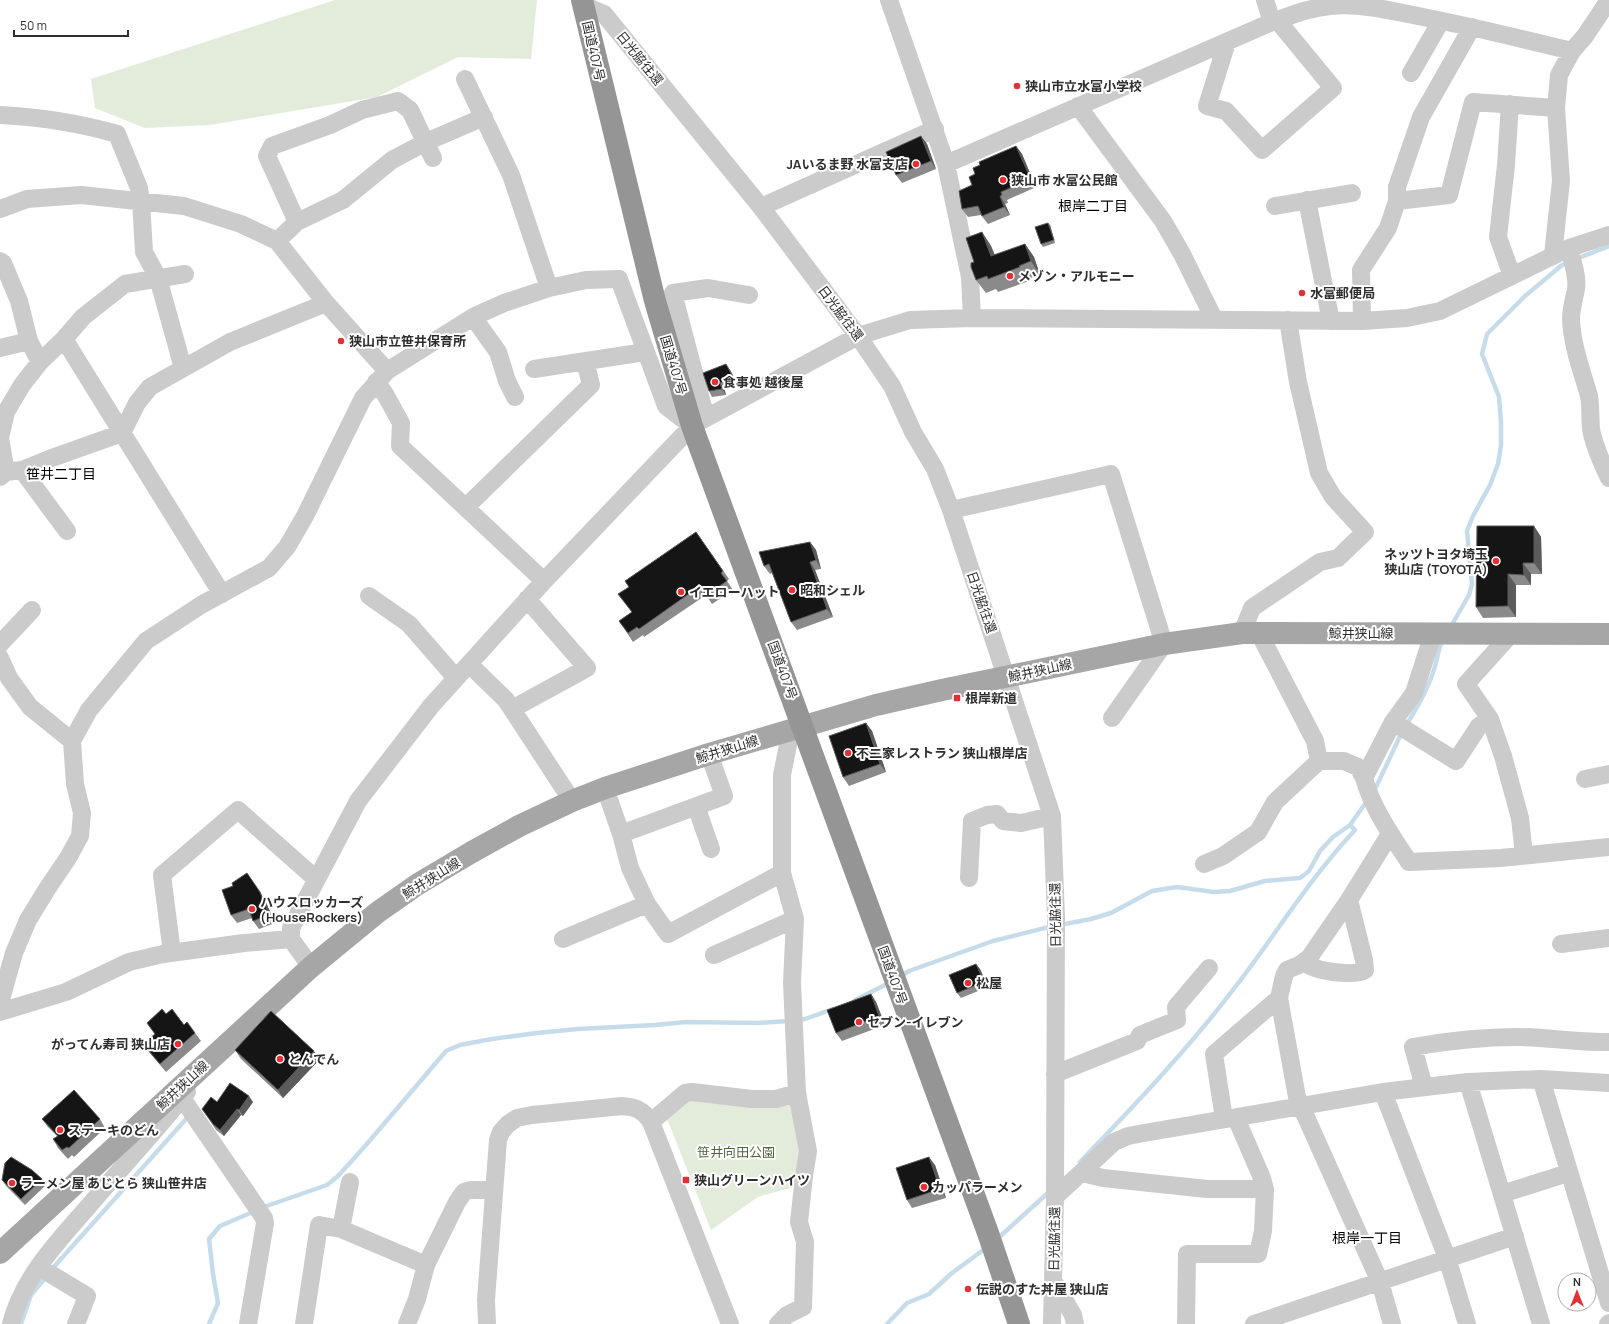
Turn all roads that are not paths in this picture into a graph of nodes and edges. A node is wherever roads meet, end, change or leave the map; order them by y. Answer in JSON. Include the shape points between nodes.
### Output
{"nodes":[{"id":1,"x":889,"y":0,"type":"edge"},
{"id":2,"x":1265,"y":0,"type":"edge"},
{"id":3,"x":1609,"y":0,"type":"edge"},
{"id":4,"x":583,"y":3,"type":"edge"},
{"id":5,"x":1274,"y":21,"type":"junction"},
{"id":6,"x":1441,"y":21,"type":"junction"},
{"id":7,"x":1472,"y":27,"type":"junction"},
{"id":8,"x":1227,"y":42,"type":"junction"},
{"id":9,"x":1572,"y":51,"type":"junction"},
{"id":10,"x":1411,"y":73,"type":"dead end"},
{"id":11,"x":465,"y":80,"type":"dead end"},
{"id":12,"x":1510,"y":104,"type":"junction"},
{"id":13,"x":1078,"y":106,"type":"junction"},
{"id":14,"x":1556,"y":108,"type":"junction"},
{"id":15,"x":0,"y":116,"type":"edge"},
{"id":16,"x":484,"y":117,"type":"junction"},
{"id":17,"x":935,"y":129,"type":"junction"},
{"id":18,"x":430,"y":150,"type":"junction"},
{"id":19,"x":946,"y":164,"type":"junction"},
{"id":20,"x":1352,"y":193,"type":"dead end"},
{"id":21,"x":1307,"y":200,"type":"junction"},
{"id":22,"x":141,"y":201,"type":"junction"},
{"id":23,"x":1397,"y":201,"type":"junction"},
{"id":24,"x":1275,"y":206,"type":"dead end"},
{"id":25,"x":761,"y":207,"type":"junction"},
{"id":26,"x":0,"y":209,"type":"edge"},
{"id":27,"x":297,"y":222,"type":"junction"},
{"id":28,"x":1609,"y":235,"type":"edge"},
{"id":29,"x":277,"y":241,"type":"junction"},
{"id":30,"x":1567,"y":256,"type":"junction"},
{"id":31,"x":0,"y":261,"type":"edge"},
{"id":32,"x":185,"y":274,"type":"dead end"},
{"id":33,"x":1512,"y":276,"type":"junction"},
{"id":34,"x":158,"y":278,"type":"junction"},
{"id":35,"x":549,"y":288,"type":"junction"},
{"id":36,"x":749,"y":295,"type":"dead end"},
{"id":37,"x":326,"y":303,"type":"junction"},
{"id":38,"x":473,"y":317,"type":"junction"},
{"id":39,"x":972,"y":318,"type":"junction"},
{"id":40,"x":1214,"y":319,"type":"junction"},
{"id":41,"x":1288,"y":320,"type":"junction"},
{"id":42,"x":1331,"y":321,"type":"junction"},
{"id":43,"x":1362,"y":321,"type":"junction"},
{"id":44,"x":858,"y":336,"type":"junction"},
{"id":45,"x":64,"y":339,"type":"junction"},
{"id":46,"x":29,"y":341,"type":"junction"},
{"id":47,"x":0,"y":348,"type":"edge"},
{"id":48,"x":645,"y":352,"type":"junction"},
{"id":49,"x":585,"y":361,"type":"junction"},
{"id":50,"x":40,"y":362,"type":"junction"},
{"id":51,"x":183,"y":368,"type":"junction"},
{"id":52,"x":534,"y":370,"type":"dead end"},
{"id":53,"x":381,"y":376,"type":"junction"},
{"id":54,"x":515,"y":397,"type":"dead end"},
{"id":55,"x":699,"y":422,"type":"junction"},
{"id":56,"x":122,"y":433,"type":"junction"},
{"id":57,"x":9,"y":473,"type":"edge"},
{"id":58,"x":1609,"y":478,"type":"edge"},
{"id":59,"x":466,"y":507,"type":"junction"},
{"id":60,"x":951,"y":510,"type":"junction"},
{"id":61,"x":67,"y":531,"type":"dead end"},
{"id":62,"x":544,"y":581,"type":"junction"},
{"id":63,"x":222,"y":594,"type":"junction"},
{"id":64,"x":369,"y":596,"type":"dead end"},
{"id":65,"x":527,"y":599,"type":"junction"},
{"id":66,"x":32,"y":610,"type":"dead end"},
{"id":67,"x":1250,"y":633,"type":"junction"},
{"id":68,"x":1440,"y":634,"type":"junction"},
{"id":69,"x":1511,"y":634,"type":"junction"},
{"id":70,"x":1609,"y":634,"type":"edge"},
{"id":71,"x":0,"y":644,"type":"edge"},
{"id":72,"x":1164,"y":644,"type":"junction"},
{"id":73,"x":0,"y":658,"type":"edge"},
{"id":74,"x":469,"y":664,"type":"junction"},
{"id":75,"x":1007,"y":677,"type":"junction"},
{"id":76,"x":456,"y":678,"type":"junction"},
{"id":77,"x":512,"y":709,"type":"junction"},
{"id":78,"x":1112,"y":718,"type":"dead end"},
{"id":79,"x":1490,"y":719,"type":"junction"},
{"id":80,"x":1395,"y":723,"type":"junction"},
{"id":81,"x":797,"y":728,"type":"junction"},
{"id":82,"x":72,"y":741,"type":"junction"},
{"id":83,"x":709,"y":754,"type":"junction"},
{"id":84,"x":1319,"y":761,"type":"junction"},
{"id":85,"x":1609,"y":774,"type":"edge"},
{"id":86,"x":1585,"y":779,"type":"dead end"},
{"id":87,"x":1366,"y":783,"type":"junction"},
{"id":88,"x":605,"y":788,"type":"junction"},
{"id":89,"x":572,"y":801,"type":"junction"},
{"id":90,"x":696,"y":806,"type":"junction"},
{"id":91,"x":1052,"y":816,"type":"junction"},
{"id":92,"x":621,"y":834,"type":"junction"},
{"id":93,"x":1390,"y":834,"type":"junction"},
{"id":94,"x":1609,"y":847,"type":"edge"},
{"id":95,"x":711,"y":849,"type":"dead end"},
{"id":96,"x":1524,"y":855,"type":"junction"},
{"id":97,"x":1204,"y":864,"type":"dead end"},
{"id":98,"x":782,"y":873,"type":"junction"},
{"id":99,"x":969,"y":878,"type":"dead end"},
{"id":100,"x":316,"y":879,"type":"junction"},
{"id":101,"x":1349,"y":900,"type":"junction"},
{"id":102,"x":648,"y":904,"type":"junction"},
{"id":103,"x":795,"y":919,"type":"junction"},
{"id":104,"x":1609,"y":938,"type":"edge"},
{"id":105,"x":291,"y":939,"type":"junction"},
{"id":106,"x":563,"y":939,"type":"dead end"},
{"id":107,"x":1561,"y":944,"type":"dead end"},
{"id":108,"x":172,"y":953,"type":"junction"},
{"id":109,"x":714,"y":954,"type":"dead end"},
{"id":110,"x":1304,"y":962,"type":"junction"},
{"id":111,"x":311,"y":967,"type":"junction"},
{"id":112,"x":1209,"y":968,"type":"dead end"},
{"id":113,"x":1279,"y":998,"type":"junction"},
{"id":114,"x":0,"y":1003,"type":"edge"},
{"id":115,"x":0,"y":1012,"type":"edge"},
{"id":116,"x":1609,"y":1042,"type":"edge"},
{"id":117,"x":1056,"y":1074,"type":"junction"},
{"id":118,"x":1541,"y":1079,"type":"junction"},
{"id":119,"x":1468,"y":1082,"type":"junction"},
{"id":120,"x":1609,"y":1083,"type":"edge"},
{"id":121,"x":1424,"y":1087,"type":"junction"},
{"id":122,"x":1383,"y":1092,"type":"junction"},
{"id":123,"x":797,"y":1093,"type":"junction"},
{"id":124,"x":178,"y":1095,"type":"junction"},
{"id":125,"x":1301,"y":1106,"type":"junction"},
{"id":126,"x":1230,"y":1118,"type":"junction"},
{"id":127,"x":651,"y":1122,"type":"junction"},
{"id":128,"x":1082,"y":1172,"type":"junction"},
{"id":129,"x":1568,"y":1173,"type":"junction"},
{"id":130,"x":350,"y":1182,"type":"dead end"},
{"id":131,"x":1264,"y":1189,"type":"junction"},
{"id":132,"x":494,"y":1190,"type":"junction"},
{"id":133,"x":1502,"y":1194,"type":"junction"},
{"id":134,"x":1055,"y":1196,"type":"junction"},
{"id":135,"x":341,"y":1229,"type":"junction"},
{"id":136,"x":1515,"y":1236,"type":"junction"},
{"id":137,"x":0,"y":1253,"type":"edge"},
{"id":138,"x":1447,"y":1258,"type":"junction"},
{"id":139,"x":426,"y":1264,"type":"junction"},
{"id":140,"x":46,"y":1271,"type":"junction"},
{"id":141,"x":1054,"y":1282,"type":"junction"},
{"id":142,"x":1380,"y":1282,"type":"junction"},
{"id":143,"x":1609,"y":1303,"type":"edge"},
{"id":144,"x":11,"y":1324,"type":"edge"},
{"id":145,"x":76,"y":1324,"type":"edge"},
{"id":146,"x":248,"y":1324,"type":"edge"},
{"id":147,"x":304,"y":1324,"type":"edge"},
{"id":148,"x":408,"y":1324,"type":"edge"},
{"id":149,"x":487,"y":1324,"type":"edge"},
{"id":150,"x":730,"y":1324,"type":"edge"},
{"id":151,"x":778,"y":1324,"type":"edge"},
{"id":152,"x":1019,"y":1324,"type":"edge"},
{"id":153,"x":1052,"y":1324,"type":"edge"},
{"id":154,"x":1075,"y":1324,"type":"edge"},
{"id":155,"x":1186,"y":1324,"type":"edge"},
{"id":156,"x":1254,"y":1324,"type":"edge"},
{"id":157,"x":1392,"y":1324,"type":"edge"},
{"id":158,"x":1467,"y":1324,"type":"edge"},
{"id":159,"x":1541,"y":1324,"type":"edge"}],
"edges":[{"from":1,"to":17,"type":"street"},
{"from":2,"to":5,"type":"street"},
{"from":3,"to":9,"type":"street"},
{"from":4,"to":25,"type":"street","name":"日光脇往還","via":[[604,14]]},
{"from":4,"to":55,"type":"highway","name":"国道407号","via":[[655,300]]},
{"from":5,"to":6,"type":"street","via":[[1314,8],[1351,6],[1374,7]]},
{"from":5,"to":8,"type":"street"},
{"from":5,"to":8,"type":"street","via":[[1333,88],[1262,150],[1226,111],[1207,106]]},
{"from":6,"to":7,"type":"street"},
{"from":6,"to":10,"type":"street"},
{"from":7,"to":9,"type":"street"},
{"from":7,"to":23,"type":"street","via":[[1421,117],[1397,187]]},
{"from":8,"to":13,"type":"street"},
{"from":9,"to":14,"type":"street","via":[[1559,75]]},
{"from":11,"to":16,"type":"street"},
{"from":12,"to":14,"type":"street"},
{"from":12,"to":23,"type":"street","via":[[1473,102],[1449,195]]},
{"from":12,"to":33,"type":"street","via":[[1498,237]]},
{"from":13,"to":19,"type":"street"},
{"from":13,"to":40,"type":"street","via":[[1163,221]]},
{"from":14,"to":30,"type":"street"},
{"from":15,"to":22,"type":"street","via":[[91,127],[117,134],[139,188]]},
{"from":16,"to":18,"type":"street"},
{"from":16,"to":35,"type":"street","via":[[511,175]]},
{"from":17,"to":19,"type":"street"},
{"from":17,"to":25,"type":"street"},
{"from":18,"to":27,"type":"street","via":[[392,160],[343,200]]},
{"from":18,"to":27,"type":"street","via":[[410,110],[398,101],[362,110],[330,125],[272,146],[267,156]]},
{"from":19,"to":39,"type":"street","via":[[970,278]]},
{"from":20,"to":21,"type":"street"},
{"from":21,"to":24,"type":"street"},
{"from":21,"to":42,"type":"street"},
{"from":22,"to":26,"type":"street","via":[[82,195],[27,199]]},
{"from":22,"to":29,"type":"street","via":[[184,206],[241,224]]},
{"from":22,"to":34,"type":"street","via":[[144,252]]},
{"from":23,"to":43,"type":"street","via":[[1388,228],[1361,270]]},
{"from":25,"to":44,"type":"street","name":"日光脇往還"},
{"from":27,"to":29,"type":"street"},
{"from":28,"to":30,"type":"street"},
{"from":29,"to":37,"type":"street"},
{"from":30,"to":33,"type":"street"},
{"from":30,"to":58,"type":"street","via":[[1576,277],[1571,318],[1573,338],[1589,398],[1592,431]]},
{"from":31,"to":46,"type":"street","via":[[18,300]]},
{"from":32,"to":34,"type":"street"},
{"from":33,"to":43,"type":"street","via":[[1440,311],[1407,318]]},
{"from":34,"to":45,"type":"street","via":[[125,284],[83,317]]},
{"from":34,"to":51,"type":"street"},
{"from":35,"to":38,"type":"street","via":[[504,303]]},
{"from":35,"to":48,"type":"street","via":[[586,280],[619,279]]},
{"from":36,"to":55,"type":"street","via":[[708,288],[674,293]]},
{"from":37,"to":51,"type":"street","via":[[230,342]]},
{"from":37,"to":53,"type":"street"},
{"from":38,"to":53,"type":"street"},
{"from":38,"to":54,"type":"street","via":[[498,352]]},
{"from":39,"to":40,"type":"street"},
{"from":39,"to":44,"type":"street","via":[[910,320]]},
{"from":40,"to":41,"type":"street"},
{"from":41,"to":42,"type":"street"},
{"from":41,"to":67,"type":"street","via":[[1298,382],[1319,473],[1333,498],[1365,532],[1338,558],[1320,562],[1252,608]]},
{"from":42,"to":43,"type":"street"},
{"from":44,"to":55,"type":"street"},
{"from":44,"to":60,"type":"street","name":"日光脇往還","via":[[892,386],[913,432],[935,469]]},
{"from":45,"to":50,"type":"street"},
{"from":45,"to":56,"type":"street"},
{"from":46,"to":47,"type":"street"},
{"from":46,"to":50,"type":"street"},
{"from":48,"to":49,"type":"street"},
{"from":48,"to":55,"type":"street","via":[[666,406]]},
{"from":49,"to":52,"type":"street"},
{"from":49,"to":59,"type":"street","via":[[590,385]]},
{"from":50,"to":57,"type":"street","via":[[6,412],[0,438]]},
{"from":51,"to":56,"type":"street","via":[[150,387],[137,403]]},
{"from":53,"to":59,"type":"street","via":[[385,394],[401,423],[400,446]]},
{"from":53,"to":63,"type":"street","via":[[363,398],[287,547],[269,568]]},
{"from":55,"to":62,"type":"street"},
{"from":55,"to":81,"type":"highway","name":"国道407号"},
{"from":56,"to":57,"type":"street"},
{"from":56,"to":63,"type":"street"},
{"from":57,"to":61,"type":"street"},
{"from":59,"to":62,"type":"street"},
{"from":60,"to":72,"type":"street","via":[[1111,474]]},
{"from":60,"to":75,"type":"street","name":"日光脇往還"},
{"from":62,"to":65,"type":"street"},
{"from":63,"to":82,"type":"street","via":[[146,641],[89,710]]},
{"from":64,"to":76,"type":"street","via":[[409,624]]},
{"from":65,"to":74,"type":"street"},
{"from":65,"to":77,"type":"street","via":[[587,668]]},
{"from":66,"to":71,"type":"street"},
{"from":67,"to":68,"type":"main road","name":"鯨井狭山線"},
{"from":67,"to":72,"type":"main road","name":"鯨井狭山線"},
{"from":67,"to":84,"type":"street","via":[[1315,741]]},
{"from":68,"to":69,"type":"main road","name":"鯨井狭山線"},
{"from":68,"to":80,"type":"street","via":[[1414,693]]},
{"from":69,"to":70,"type":"main road","name":"鯨井狭山線"},
{"from":69,"to":79,"type":"street","via":[[1466,684]]},
{"from":72,"to":75,"type":"main road","name":"鯨井狭山線"},
{"from":72,"to":78,"type":"street"},
{"from":73,"to":82,"type":"street","via":[[9,678],[30,707]]},
{"from":74,"to":76,"type":"street"},
{"from":74,"to":77,"type":"street"},
{"from":75,"to":81,"type":"main road","name":"鯨井狭山線","via":[[876,705]]},
{"from":75,"to":91,"type":"street","name":"日光脇往還"},
{"from":76,"to":100,"type":"street","via":[[431,706],[358,801]]},
{"from":77,"to":89,"type":"street"},
{"from":79,"to":80,"type":"street","via":[[1479,726],[1456,761]]},
{"from":79,"to":96,"type":"street","via":[[1520,818]]},
{"from":80,"to":87,"type":"street"},
{"from":81,"to":83,"type":"main road","name":"鯨井狭山線"},
{"from":81,"to":98,"type":"street","via":[[782,774]]},
{"from":81,"to":152,"type":"highway","name":"国道407号","via":[[895,980]]},
{"from":82,"to":114,"type":"street","via":[[82,813],[80,836],[28,920],[14,953]]},
{"from":83,"to":88,"type":"main road","name":"鯨井狭山線"},
{"from":83,"to":90,"type":"street","via":[[724,796]]},
{"from":84,"to":87,"type":"street","via":[[1344,761],[1358,767]]},
{"from":84,"to":97,"type":"street","via":[[1275,802],[1258,832],[1223,856]]},
{"from":85,"to":86,"type":"street"},
{"from":87,"to":93,"type":"street"},
{"from":88,"to":89,"type":"main road","name":"鯨井狭山線"},
{"from":88,"to":92,"type":"street"},
{"from":89,"to":111,"type":"main road","name":"鯨井狭山線","via":[[519,826],[418,884],[378,912]]},
{"from":90,"to":92,"type":"street"},
{"from":90,"to":95,"type":"street"},
{"from":91,"to":99,"type":"street","via":[[1021,823],[1003,821],[997,814],[972,821]]},
{"from":91,"to":117,"type":"street","name":"日光脇往還","via":[[1056,918]]},
{"from":92,"to":102,"type":"street","via":[[630,868]]},
{"from":93,"to":96,"type":"street","via":[[1409,862],[1452,862]]},
{"from":93,"to":101,"type":"street"},
{"from":94,"to":96,"type":"street"},
{"from":98,"to":102,"type":"street","via":[[668,934]]},
{"from":98,"to":103,"type":"street"},
{"from":100,"to":105,"type":"street","via":[[290,928]]},
{"from":100,"to":108,"type":"street","via":[[238,810],[162,875]]},
{"from":101,"to":110,"type":"street"},
{"from":101,"to":110,"type":"street","via":[[1365,970],[1353,974],[1315,968]]},
{"from":102,"to":106,"type":"street"},
{"from":103,"to":109,"type":"street"},
{"from":103,"to":123,"type":"street","via":[[792,983]]},
{"from":104,"to":107,"type":"street"},
{"from":105,"to":108,"type":"street"},
{"from":105,"to":111,"type":"street"},
{"from":108,"to":115,"type":"street","via":[[129,962],[66,992]]},
{"from":110,"to":113,"type":"street","via":[[1287,970]]},
{"from":111,"to":124,"type":"main road","name":"鯨井狭山線","via":[[220,1050]]},
{"from":112,"to":117,"type":"street","via":[[1176,1007],[1177,1020],[1140,1035],[1137,1042]]},
{"from":113,"to":125,"type":"street","via":[[1297,1097]]},
{"from":113,"to":126,"type":"street","via":[[1214,1054]]},
{"from":116,"to":121,"type":"street","via":[[1517,1037],[1451,1040],[1413,1047]]},
{"from":117,"to":134,"type":"street","name":"日光脇往還"},
{"from":118,"to":119,"type":"street"},
{"from":118,"to":120,"type":"street"},
{"from":118,"to":129,"type":"street"},
{"from":119,"to":121,"type":"street"},
{"from":119,"to":133,"type":"street"},
{"from":121,"to":122,"type":"street"},
{"from":122,"to":125,"type":"street"},
{"from":122,"to":138,"type":"street"},
{"from":123,"to":127,"type":"street","via":[[776,1099],[752,1099],[685,1093]]},
{"from":123,"to":151,"type":"street","via":[[808,1151],[799,1222],[805,1242],[803,1307]]},
{"from":124,"to":137,"type":"main road","name":"鯨井狭山線"},
{"from":124,"to":140,"type":"street","via":[[48,1254]]},
{"from":124,"to":146,"type":"street","via":[[264,1218]]},
{"from":125,"to":126,"type":"street"},
{"from":125,"to":142,"type":"street"},
{"from":126,"to":128,"type":"street","via":[[1128,1136],[1114,1142]]},
{"from":126,"to":131,"type":"street","via":[[1262,1178]]},
{"from":127,"to":132,"type":"street","via":[[644,1112],[632,1106],[517,1118],[508,1124],[499,1136]]},
{"from":127,"to":150,"type":"street"},
{"from":128,"to":131,"type":"street","via":[[1102,1178],[1207,1189]]},
{"from":128,"to":134,"type":"street"},
{"from":129,"to":133,"type":"street"},
{"from":129,"to":143,"type":"street"},
{"from":130,"to":135,"type":"street"},
{"from":131,"to":155,"type":"street","via":[[1264,1231],[1258,1254],[1187,1254]]},
{"from":132,"to":139,"type":"street","via":[[464,1192]]},
{"from":132,"to":149,"type":"street","via":[[486,1300]]},
{"from":133,"to":136,"type":"street"},
{"from":134,"to":141,"type":"street","name":"日光脇往還"},
{"from":135,"to":139,"type":"street"},
{"from":135,"to":147,"type":"street","via":[[319,1225]]},
{"from":136,"to":138,"type":"street"},
{"from":136,"to":159,"type":"street"},
{"from":138,"to":142,"type":"street"},
{"from":138,"to":158,"type":"street"},
{"from":139,"to":148,"type":"street"},
{"from":140,"to":144,"type":"street","via":[[25,1289]]},
{"from":140,"to":145,"type":"street","via":[[87,1296]]},
{"from":141,"to":153,"type":"street","name":"日光脇往還"},
{"from":141,"to":154,"type":"street"},
{"from":142,"to":156,"type":"street"},
{"from":142,"to":157,"type":"street"}]}
